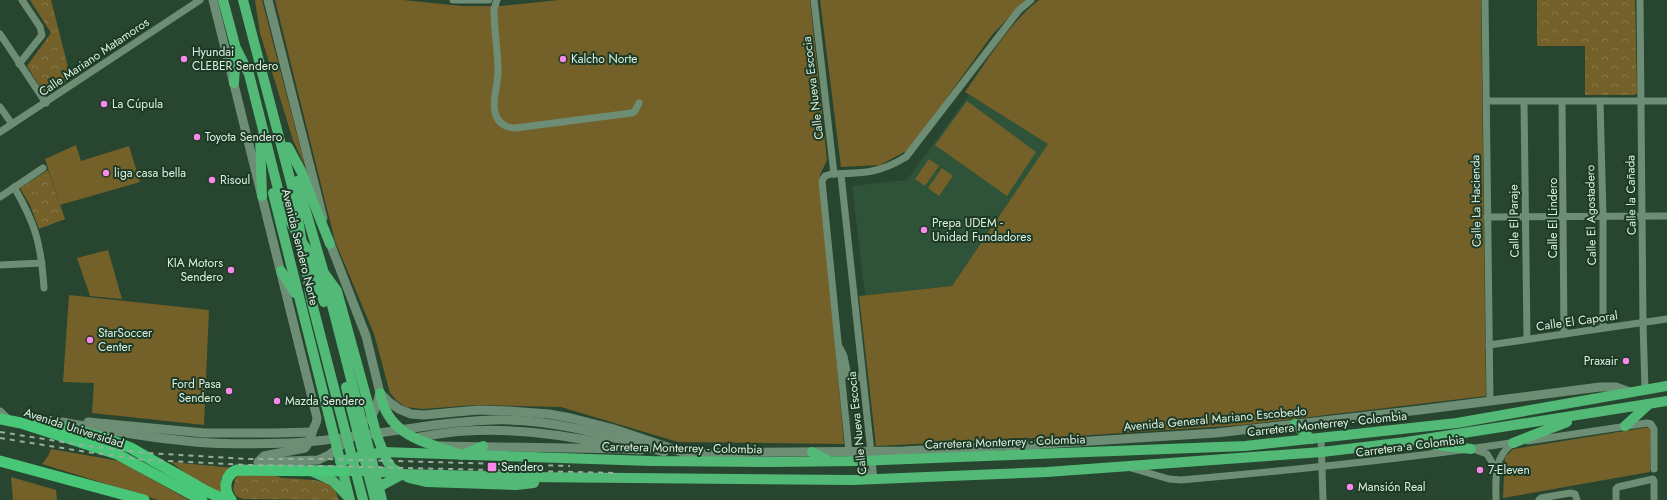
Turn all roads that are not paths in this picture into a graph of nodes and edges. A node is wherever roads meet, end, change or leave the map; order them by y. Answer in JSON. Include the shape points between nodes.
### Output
{"nodes":[{"id":1,"x":22,"y":0,"type":"edge"},
{"id":2,"x":200,"y":0,"type":"edge"},
{"id":3,"x":213,"y":0,"type":"edge"},
{"id":4,"x":223,"y":0,"type":"edge"},
{"id":5,"x":244,"y":0,"type":"edge"},
{"id":6,"x":249,"y":0,"type":"edge"},
{"id":7,"x":268,"y":0,"type":"edge"},
{"id":8,"x":453,"y":0,"type":"edge"},
{"id":9,"x":489,"y":0,"type":"edge"},
{"id":10,"x":497,"y":0,"type":"edge"},
{"id":11,"x":814,"y":0,"type":"edge"},
{"id":12,"x":1031,"y":0,"type":"edge"},
{"id":13,"x":1486,"y":0,"type":"edge"},
{"id":14,"x":1640,"y":0,"type":"edge"},
{"id":15,"x":0,"y":34,"type":"edge"},
{"id":16,"x":254,"y":40,"type":"junction"},
{"id":17,"x":237,"y":49,"type":"junction"},
{"id":18,"x":19,"y":64,"type":"junction"},
{"id":19,"x":234,"y":83,"type":"junction"},
{"id":20,"x":1667,"y":100,"type":"edge"},
{"id":21,"x":1486,"y":101,"type":"junction"},
{"id":22,"x":1600,"y":101,"type":"junction"},
{"id":23,"x":1640,"y":101,"type":"junction"},
{"id":24,"x":1524,"y":102,"type":"junction"},
{"id":25,"x":1562,"y":102,"type":"junction"},
{"id":26,"x":46,"y":103,"type":"junction"},
{"id":27,"x":639,"y":103,"type":"dead end"},
{"id":28,"x":0,"y":107,"type":"edge"},
{"id":29,"x":12,"y":124,"type":"junction"},
{"id":30,"x":278,"y":131,"type":"junction"},
{"id":31,"x":0,"y":132,"type":"edge"},
{"id":32,"x":260,"y":138,"type":"junction"},
{"id":33,"x":288,"y":147,"type":"junction"},
{"id":34,"x":43,"y":168,"type":"dead end"},
{"id":35,"x":838,"y":174,"type":"junction"},
{"id":36,"x":14,"y":187,"type":"junction"},
{"id":37,"x":262,"y":196,"type":"junction"},
{"id":38,"x":0,"y":197,"type":"edge"},
{"id":39,"x":1603,"y":216,"type":"junction"},
{"id":40,"x":1642,"y":216,"type":"junction"},
{"id":41,"x":1667,"y":216,"type":"edge"},
{"id":42,"x":1525,"y":217,"type":"junction"},
{"id":43,"x":1564,"y":217,"type":"junction"},
{"id":44,"x":1487,"y":218,"type":"junction"},
{"id":45,"x":303,"y":244,"type":"junction"},
{"id":46,"x":330,"y":244,"type":"junction"},
{"id":47,"x":42,"y":264,"type":"junction"},
{"id":48,"x":0,"y":265,"type":"edge"},
{"id":49,"x":323,"y":270,"type":"junction"},
{"id":50,"x":280,"y":271,"type":"junction"},
{"id":51,"x":44,"y":288,"type":"dead end"},
{"id":52,"x":299,"y":298,"type":"junction"},
{"id":53,"x":1667,"y":319,"type":"edge"},
{"id":54,"x":1643,"y":323,"type":"junction"},
{"id":55,"x":1603,"y":328,"type":"junction"},
{"id":56,"x":1564,"y":334,"type":"junction"},
{"id":57,"x":1527,"y":339,"type":"junction"},
{"id":58,"x":838,"y":344,"type":"junction"},
{"id":59,"x":1489,"y":345,"type":"junction"},
{"id":60,"x":862,"y":374,"type":"junction"},
{"id":61,"x":1667,"y":386,"type":"edge"},
{"id":62,"x":1645,"y":390,"type":"junction"},
{"id":63,"x":1630,"y":392,"type":"junction"},
{"id":64,"x":380,"y":393,"type":"junction"},
{"id":65,"x":1490,"y":401,"type":"junction"},
{"id":66,"x":1667,"y":401,"type":"edge"},
{"id":67,"x":1649,"y":404,"type":"junction"},
{"id":68,"x":0,"y":412,"type":"edge"},
{"id":69,"x":1583,"y":415,"type":"junction"},
{"id":70,"x":317,"y":418,"type":"junction"},
{"id":71,"x":372,"y":418,"type":"junction"},
{"id":72,"x":4,"y":420,"type":"edge"},
{"id":73,"x":38,"y":422,"type":"junction"},
{"id":74,"x":58,"y":422,"type":"junction"},
{"id":75,"x":22,"y":423,"type":"junction"},
{"id":76,"x":1295,"y":424,"type":"junction"},
{"id":77,"x":1625,"y":426,"type":"junction"},
{"id":78,"x":360,"y":430,"type":"junction"},
{"id":79,"x":312,"y":432,"type":"junction"},
{"id":80,"x":333,"y":432,"type":"junction"},
{"id":81,"x":414,"y":438,"type":"junction"},
{"id":82,"x":1316,"y":438,"type":"junction"},
{"id":83,"x":348,"y":440,"type":"junction"},
{"id":84,"x":1406,"y":442,"type":"junction"},
{"id":85,"x":1513,"y":443,"type":"junction"},
{"id":86,"x":437,"y":446,"type":"junction"},
{"id":87,"x":483,"y":446,"type":"junction"},
{"id":88,"x":337,"y":449,"type":"junction"},
{"id":89,"x":625,"y":449,"type":"junction"},
{"id":90,"x":1471,"y":449,"type":"junction"},
{"id":91,"x":664,"y":452,"type":"junction"},
{"id":92,"x":812,"y":452,"type":"junction"},
{"id":93,"x":849,"y":452,"type":"junction"},
{"id":94,"x":1322,"y":452,"type":"junction"},
{"id":95,"x":685,"y":453,"type":"junction"},
{"id":96,"x":462,"y":455,"type":"junction"},
{"id":97,"x":871,"y":456,"type":"junction"},
{"id":98,"x":385,"y":457,"type":"junction"},
{"id":99,"x":510,"y":457,"type":"junction"},
{"id":100,"x":352,"y":459,"type":"junction"},
{"id":101,"x":0,"y":461,"type":"edge"},
{"id":102,"x":829,"y":461,"type":"junction"},
{"id":103,"x":857,"y":461,"type":"junction"},
{"id":104,"x":258,"y":462,"type":"junction"},
{"id":105,"x":369,"y":464,"type":"junction"},
{"id":106,"x":341,"y":466,"type":"junction"},
{"id":107,"x":1125,"y":467,"type":"junction"},
{"id":108,"x":1322,"y":467,"type":"junction"},
{"id":109,"x":1496,"y":469,"type":"junction"},
{"id":110,"x":1654,"y":469,"type":"dead end"},
{"id":111,"x":245,"y":470,"type":"junction"},
{"id":112,"x":311,"y":471,"type":"junction"},
{"id":113,"x":356,"y":471,"type":"junction"},
{"id":114,"x":401,"y":474,"type":"junction"},
{"id":115,"x":874,"y":480,"type":"junction"},
{"id":116,"x":108,"y":490,"type":"junction"},
{"id":117,"x":373,"y":494,"type":"edge"},
{"id":118,"x":1575,"y":497,"type":"edge"},
{"id":119,"x":118,"y":500,"type":"edge"},
{"id":120,"x":144,"y":500,"type":"edge"},
{"id":121,"x":202,"y":500,"type":"edge"},
{"id":122,"x":226,"y":500,"type":"edge"},
{"id":123,"x":231,"y":500,"type":"edge"},
{"id":124,"x":350,"y":500,"type":"edge"},
{"id":125,"x":363,"y":500,"type":"edge"},
{"id":126,"x":382,"y":500,"type":"edge"},
{"id":127,"x":385,"y":500,"type":"edge"},
{"id":128,"x":1323,"y":500,"type":"edge"},
{"id":129,"x":1496,"y":500,"type":"edge"},
{"id":130,"x":1539,"y":500,"type":"edge"},
{"id":131,"x":1616,"y":500,"type":"edge"},
{"id":132,"x":1654,"y":500,"type":"edge"}],
"edges":[{"from":1,"to":18,"type":"street","via":[[40,27],[42,35]]},
{"from":2,"to":26,"type":"street","name":"Calle Mariano Matamoros"},
{"from":3,"to":19,"type":"street"},
{"from":4,"to":17,"type":"main road","name":"Avenida Sendero Norte"},
{"from":5,"to":16,"type":"main road","name":"Avenida Sendero Norte"},
{"from":6,"to":16,"type":"main road"},
{"from":7,"to":46,"type":"street"},
{"from":8,"to":9,"type":"street"},
{"from":10,"to":27,"type":"street","via":[[494,9],[498,69],[495,112],[501,124],[515,128],[632,113]]},
{"from":11,"to":35,"type":"street","name":"Calle Nueva Escocia"},
{"from":12,"to":35,"type":"street","via":[[1019,10],[906,157],[877,171]]},
{"from":13,"to":21,"type":"street","name":"Calle La Hacienda"},
{"from":14,"to":23,"type":"street","name":"Calle la Cañada"},
{"from":15,"to":18,"type":"street"},
{"from":16,"to":30,"type":"main road","name":"Avenida Sendero Norte"},
{"from":17,"to":19,"type":"main road"},
{"from":17,"to":32,"type":"main road","name":"Avenida Sendero Norte"},
{"from":17,"to":45,"type":"main road","via":[[249,74],[278,189],[290,221]]},
{"from":18,"to":26,"type":"street"},
{"from":19,"to":37,"type":"street"},
{"from":20,"to":23,"type":"street"},
{"from":21,"to":24,"type":"street"},
{"from":21,"to":44,"type":"street","name":"Calle La Hacienda"},
{"from":22,"to":23,"type":"street"},
{"from":22,"to":25,"type":"street"},
{"from":22,"to":39,"type":"street","name":"Calle El Agostadero"},
{"from":23,"to":40,"type":"street","name":"Calle la Cañada"},
{"from":24,"to":25,"type":"street"},
{"from":24,"to":42,"type":"street","name":"Calle El Paraje"},
{"from":25,"to":43,"type":"street","name":"Calle El Lindero"},
{"from":26,"to":29,"type":"street","name":"Calle Mariano Matamoros"},
{"from":28,"to":29,"type":"street"},
{"from":29,"to":31,"type":"street","name":"Calle Mariano Matamoros"},
{"from":30,"to":33,"type":"main road"},
{"from":30,"to":45,"type":"main road","name":"Avenida Sendero Norte","via":[[294,194]]},
{"from":32,"to":37,"type":"main road"},
{"from":32,"to":52,"type":"main road","name":"Avenida Sendero Norte"},
{"from":33,"to":46,"type":"main road","via":[[303,176]]},
{"from":33,"to":49,"type":"main road"},
{"from":34,"to":36,"type":"street"},
{"from":35,"to":58,"type":"street","name":"Calle Nueva Escocia","via":[[828,175],[823,179],[821,186]]},
{"from":35,"to":60,"type":"street","name":"Calle Nueva Escocia"},
{"from":36,"to":38,"type":"street"},
{"from":36,"to":47,"type":"street","via":[[34,225]]},
{"from":37,"to":50,"type":"street"},
{"from":39,"to":40,"type":"street"},
{"from":39,"to":43,"type":"street"},
{"from":39,"to":55,"type":"street","name":"Calle El Agostadero"},
{"from":40,"to":41,"type":"street"},
{"from":40,"to":54,"type":"street","name":"Calle la Cañada"},
{"from":42,"to":43,"type":"street"},
{"from":42,"to":44,"type":"street"},
{"from":42,"to":57,"type":"street","name":"Calle El Paraje"},
{"from":43,"to":56,"type":"street","name":"Calle El Lindero"},
{"from":44,"to":59,"type":"street","name":"Calle La Hacienda"},
{"from":45,"to":49,"type":"main road"},
{"from":45,"to":78,"type":"main road","via":[[323,296]]},
{"from":45,"to":83,"type":"main road","name":"Avenida Sendero Norte","via":[[311,298]]},
{"from":46,"to":64,"type":"street","via":[[366,336]]},
{"from":47,"to":48,"type":"street"},
{"from":47,"to":51,"type":"street"},
{"from":49,"to":71,"type":"main road","via":[[342,303]]},
{"from":49,"to":78,"type":"main road"},
{"from":50,"to":52,"type":"main road"},
{"from":50,"to":70,"type":"street"},
{"from":52,"to":80,"type":"main road","name":"Avenida Sendero Norte"},
{"from":53,"to":54,"type":"street","name":"Calle El Caporal"},
{"from":54,"to":55,"type":"street","name":"Calle El Caporal"},
{"from":54,"to":62,"type":"street","name":"Calle la Cañada"},
{"from":55,"to":56,"type":"street","name":"Calle El Caporal"},
{"from":56,"to":57,"type":"street","name":"Calle El Caporal"},
{"from":57,"to":59,"type":"street","name":"Calle El Caporal"},
{"from":58,"to":60,"type":"street","via":[[844,356],[848,376],[857,379]]},
{"from":58,"to":93,"type":"street","name":"Calle Nueva Escocia"},
{"from":59,"to":65,"type":"street","name":"Calle La Hacienda"},
{"from":60,"to":97,"type":"street","name":"Calle Nueva Escocia"},
{"from":61,"to":62,"type":"main road","name":"Carretera Monterrey - Colombia"},
{"from":62,"to":63,"type":"main road","name":"Carretera Monterrey - Colombia"},
{"from":63,"to":65,"type":"street","name":"Avenida General Mariano Escobedo","via":[[1616,387],[1600,387]]},
{"from":63,"to":82,"type":"main road","name":"Carretera Monterrey - Colombia","via":[[1457,423]]},
{"from":64,"to":71,"type":"street"},
{"from":64,"to":81,"type":"main road","via":[[383,406],[390,418]]},
{"from":64,"to":95,"type":"street","name":"Avenida General Mariano Escobedo","via":[[394,406],[411,414],[478,410],[549,414],[614,429]]},
{"from":65,"to":76,"type":"street","name":"Avenida General Mariano Escobedo"},
{"from":66,"to":67,"type":"main road","name":"Carretera Monterrey - Colombia"},
{"from":67,"to":69,"type":"main road","name":"Carretera Monterrey - Colombia"},
{"from":67,"to":77,"type":"main road"},
{"from":68,"to":72,"type":"street"},
{"from":69,"to":84,"type":"main road","name":"Carretera Monterrey - Colombia"},
{"from":69,"to":85,"type":"main road"},
{"from":70,"to":79,"type":"street","via":[[317,424]]},
{"from":70,"to":80,"type":"street"},
{"from":71,"to":78,"type":"street"},
{"from":71,"to":98,"type":"main road"},
{"from":72,"to":75,"type":"highway","name":"Avenida Universidad"},
{"from":73,"to":74,"type":"street"},
{"from":73,"to":75,"type":"street"},
{"from":73,"to":122,"type":"highway","via":[[118,442]]},
{"from":74,"to":79,"type":"street","via":[[100,422],[204,433]]},
{"from":74,"to":91,"type":"street","via":[[178,441],[240,444],[292,443],[448,423],[521,420],[578,428]]},
{"from":75,"to":121,"type":"highway","name":"Avenida Universidad","via":[[117,454]]},
{"from":76,"to":82,"type":"main road"},
{"from":76,"to":97,"type":"street","name":"Avenida General Mariano Escobedo","via":[[1216,432]]},
{"from":77,"to":85,"type":"street","name":"Carretera a Colombia"},
{"from":77,"to":110,"type":"street","name":"Carretera a Colombia","via":[[1647,423],[1653,426]]},
{"from":78,"to":83,"type":"street"},
{"from":78,"to":105,"type":"main road"},
{"from":79,"to":104,"type":"street","via":[[310,441],[303,450],[264,456]]},
{"from":80,"to":83,"type":"street"},
{"from":80,"to":88,"type":"main road","name":"Avenida Sendero Norte"},
{"from":81,"to":86,"type":"main road"},
{"from":81,"to":89,"type":"street","via":[[465,431],[532,431],[571,436]]},
{"from":82,"to":94,"type":"street"},
{"from":82,"to":97,"type":"main road","name":"Carretera Monterrey - Colombia","via":[[1245,446]]},
{"from":83,"to":88,"type":"street"},
{"from":83,"to":100,"type":"main road","name":"Avenida Sendero Norte"},
{"from":84,"to":90,"type":"main road"},
{"from":84,"to":94,"type":"main road","name":"Carretera Monterrey - Colombia"},
{"from":85,"to":90,"type":"street","name":"Carretera a Colombia"},
{"from":85,"to":109,"type":"street","via":[[1504,450]]},
{"from":86,"to":87,"type":"street"},
{"from":86,"to":96,"type":"main road"},
{"from":87,"to":89,"type":"street"},
{"from":87,"to":96,"type":"main road"},
{"from":88,"to":104,"type":"street","via":[[318,460]]},
{"from":88,"to":106,"type":"main road","name":"Avenida Sendero Norte"},
{"from":89,"to":91,"type":"street"},
{"from":90,"to":108,"type":"street","name":"Carretera a Colombia"},
{"from":90,"to":109,"type":"street","via":[[1487,454]]},
{"from":91,"to":95,"type":"street"},
{"from":92,"to":93,"type":"street","name":"Avenida General Mariano Escobedo"},
{"from":92,"to":95,"type":"street","name":"Avenida General Mariano Escobedo"},
{"from":92,"to":102,"type":"main road"},
{"from":93,"to":97,"type":"street","name":"Avenida General Mariano Escobedo"},
{"from":93,"to":103,"type":"street","name":"Calle Nueva Escocia"},
{"from":94,"to":107,"type":"main road","name":"Carretera Monterrey - Colombia"},
{"from":94,"to":108,"type":"street"},
{"from":96,"to":98,"type":"main road","name":"Carretera Monterrey - Colombia"},
{"from":96,"to":99,"type":"main road","name":"Carretera Monterrey - Colombia"},
{"from":97,"to":103,"type":"main road","name":"Carretera Monterrey - Colombia"},
{"from":97,"to":115,"type":"street","name":"Calle Nueva Escocia"},
{"from":98,"to":99,"type":"main road","via":[[493,461]]},
{"from":98,"to":105,"type":"main road"},
{"from":98,"to":114,"type":"main road","via":[[392,468]]},
{"from":99,"to":102,"type":"main road","name":"Carretera Monterrey - Colombia","via":[[651,461]]},
{"from":100,"to":105,"type":"main road","name":"Carretera Monterrey - Colombia"},
{"from":100,"to":106,"type":"main road","name":"Carretera Monterrey - Colombia"},
{"from":100,"to":113,"type":"main road","name":"Avenida Sendero Norte"},
{"from":101,"to":116,"type":"highway"},
{"from":102,"to":103,"type":"main road","name":"Carretera Monterrey - Colombia"},
{"from":103,"to":115,"type":"street","name":"Calle Nueva Escocia"},
{"from":104,"to":111,"type":"street"},
{"from":105,"to":113,"type":"main road","name":"Carretera Monterrey - Colombia"},
{"from":105,"to":114,"type":"main road","name":"Carretera Monterrey - Colombia"},
{"from":105,"to":117,"type":"main road"},
{"from":106,"to":112,"type":"highway"},
{"from":106,"to":113,"type":"main road","name":"Carretera Monterrey - Colombia"},
{"from":106,"to":124,"type":"main road","name":"Avenida Sendero Norte"},
{"from":107,"to":108,"type":"street","name":"Carretera a Colombia","via":[[1181,480]]},
{"from":107,"to":115,"type":"main road","name":"Carretera Monterrey - Colombia"},
{"from":108,"to":128,"type":"street"},
{"from":109,"to":129,"type":"street"},
{"from":111,"to":112,"type":"highway"},
{"from":111,"to":123,"type":"highway","via":[[232,472],[228,477],[226,490]]},
{"from":112,"to":124,"type":"main road","via":[[333,481]]},
{"from":113,"to":125,"type":"main road","name":"Avenida Sendero Norte"},
{"from":114,"to":115,"type":"main road","name":"Carretera Monterrey - Colombia"},
{"from":114,"to":117,"type":"main road"},
{"from":114,"to":127,"type":"main road","via":[[390,488]]},
{"from":116,"to":119,"type":"highway"},
{"from":116,"to":120,"type":"highway"},
{"from":117,"to":126,"type":"main road"},
{"from":118,"to":130,"type":"street"},
{"from":131,"to":132,"type":"street","via":[[1618,487],[1654,479]]}]}
